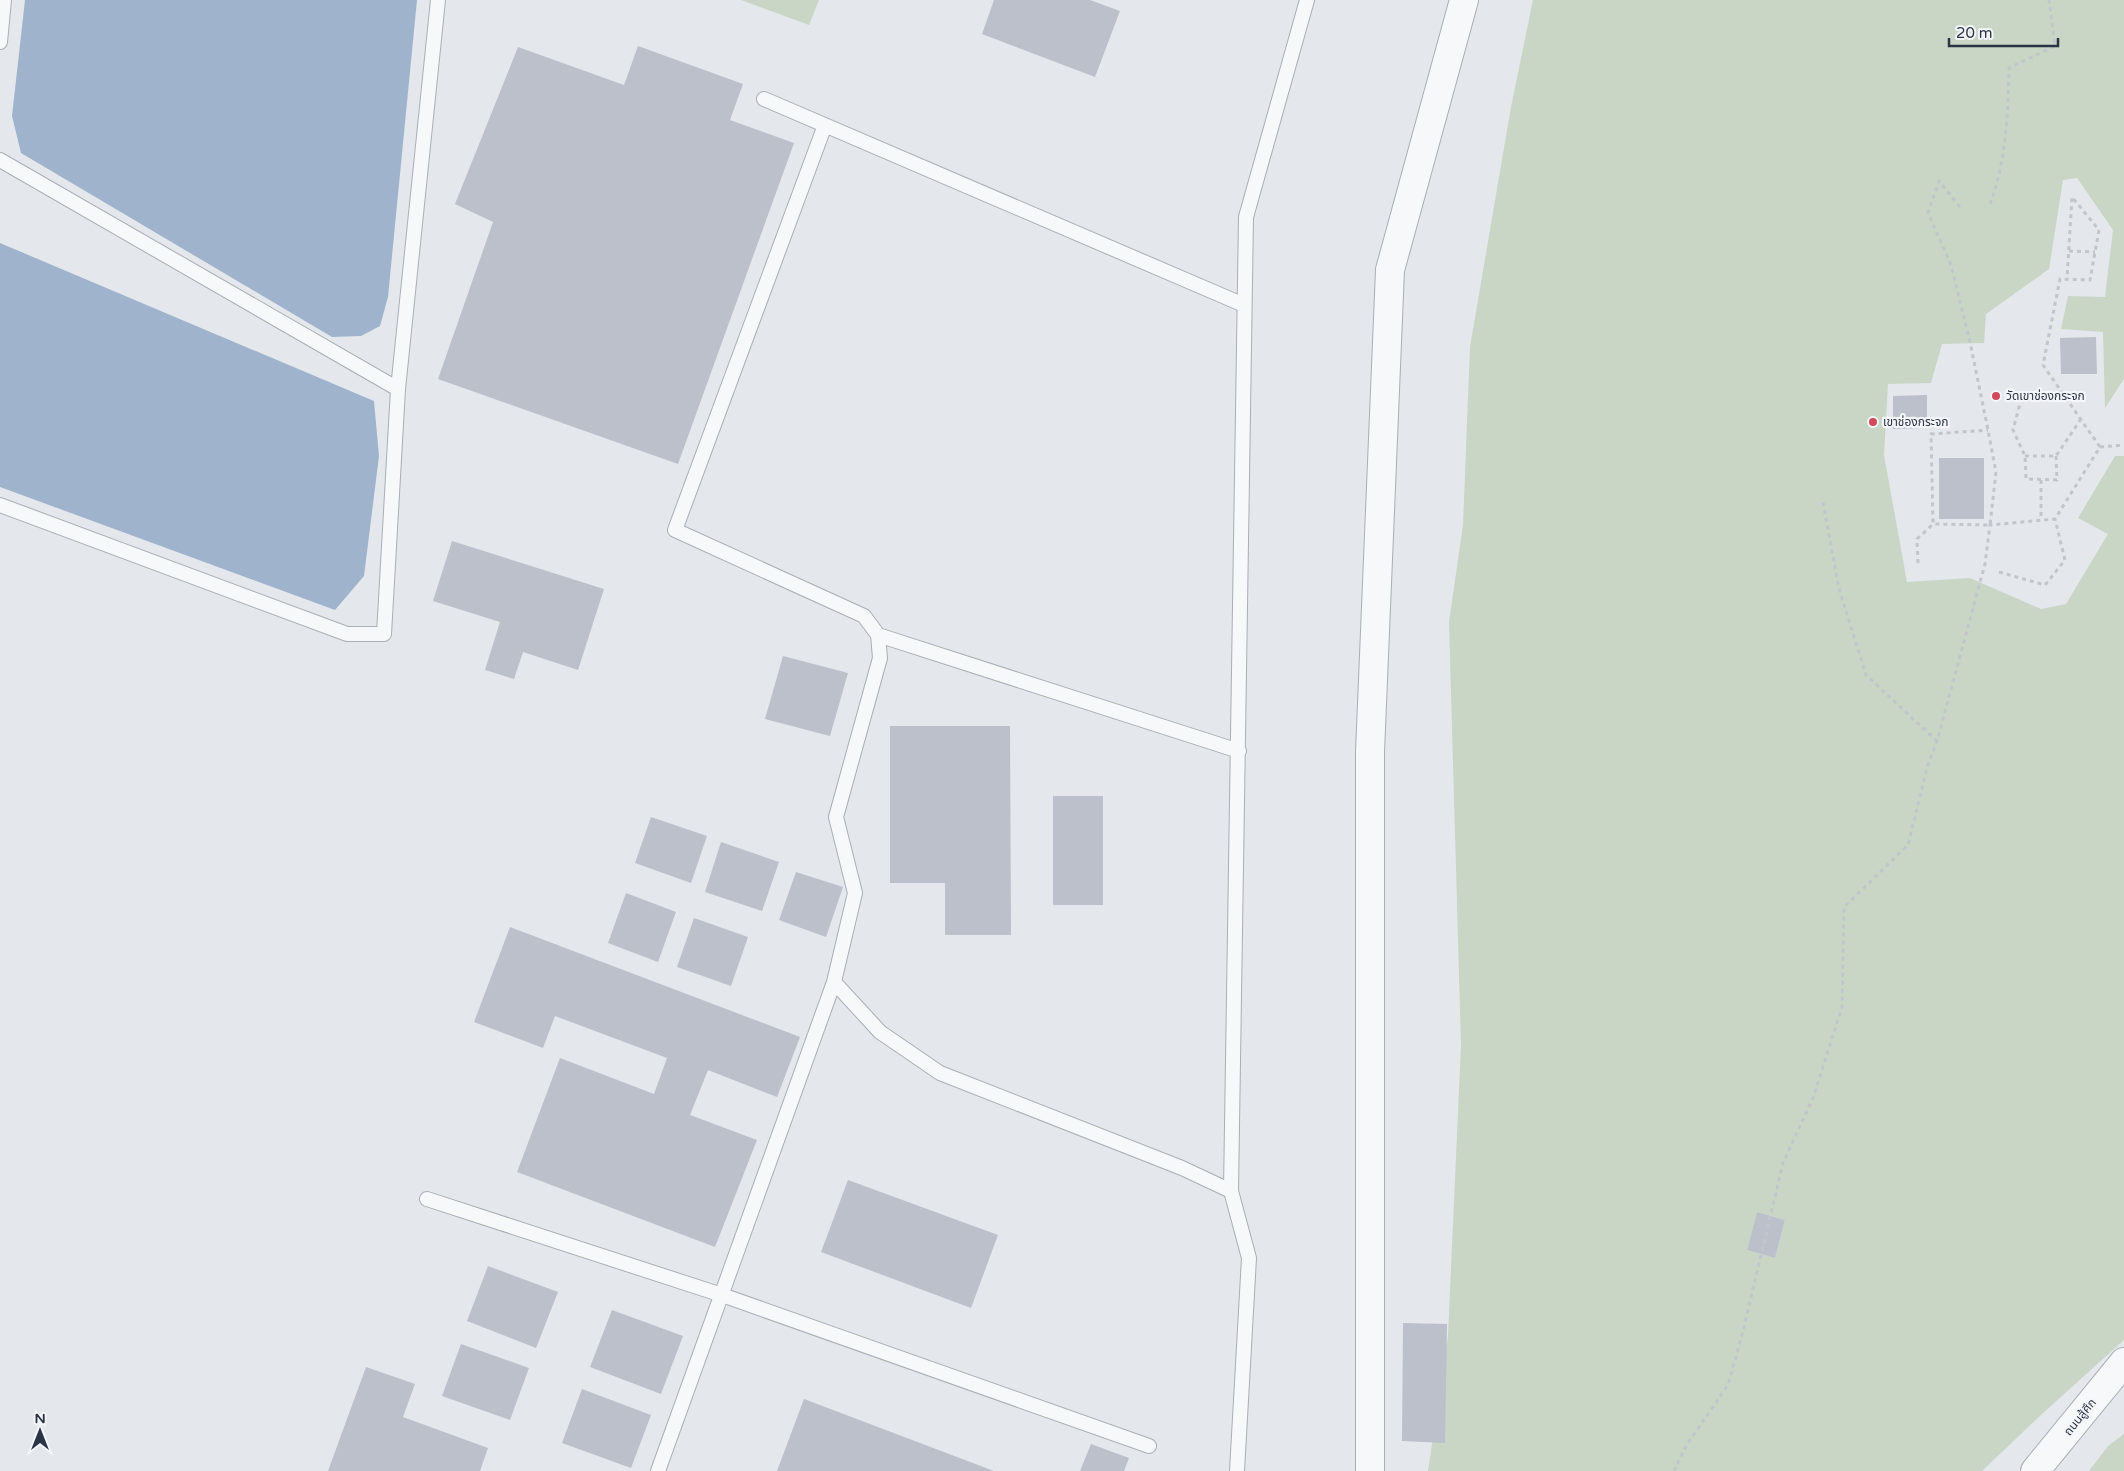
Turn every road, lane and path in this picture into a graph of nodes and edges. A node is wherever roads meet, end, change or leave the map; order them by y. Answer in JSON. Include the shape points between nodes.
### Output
{"nodes":[{"id":1,"x":4,"y":0,"type":"edge"},
{"id":2,"x":438,"y":0,"type":"edge"},
{"id":3,"x":1307,"y":0,"type":"edge"},
{"id":4,"x":1464,"y":0,"type":"edge"},
{"id":5,"x":2049,"y":0,"type":"edge"},
{"id":6,"x":0,"y":42,"type":"edge"},
{"id":7,"x":764,"y":99,"type":"dead end"},
{"id":8,"x":825,"y":125,"type":"junction"},
{"id":9,"x":0,"y":160,"type":"edge"},
{"id":10,"x":1990,"y":204,"type":"dead end"},
{"id":11,"x":1960,"y":208,"type":"dead end"},
{"id":12,"x":2069,"y":251,"type":"junction"},
{"id":13,"x":2095,"y":252,"type":"junction"},
{"id":14,"x":2067,"y":279,"type":"junction"},
{"id":15,"x":1244,"y":305,"type":"junction"},
{"id":16,"x":398,"y":389,"type":"junction"},
{"id":17,"x":2063,"y":392,"type":"junction"},
{"id":18,"x":2082,"y":418,"type":"junction"},
{"id":19,"x":1988,"y":430,"type":"junction"},
{"id":20,"x":2124,"y":445,"type":"edge"},
{"id":21,"x":2100,"y":447,"type":"junction"},
{"id":22,"x":2025,"y":456,"type":"junction"},
{"id":23,"x":2056,"y":456,"type":"junction"},
{"id":24,"x":2041,"y":480,"type":"junction"},
{"id":25,"x":1823,"y":502,"type":"dead end"},
{"id":26,"x":0,"y":505,"type":"edge"},
{"id":27,"x":2055,"y":519,"type":"junction"},
{"id":28,"x":2041,"y":520,"type":"junction"},
{"id":29,"x":1933,"y":524,"type":"junction"},
{"id":30,"x":1990,"y":525,"type":"junction"},
{"id":31,"x":1918,"y":563,"type":"dead end"},
{"id":32,"x":1999,"y":572,"type":"dead end"},
{"id":33,"x":878,"y":635,"type":"junction"},
{"id":34,"x":1937,"y":740,"type":"junction"},
{"id":35,"x":1239,"y":751,"type":"junction"},
{"id":36,"x":834,"y":982,"type":"junction"},
{"id":37,"x":1232,"y":1191,"type":"junction"},
{"id":38,"x":427,"y":1199,"type":"dead end"},
{"id":39,"x":722,"y":1295,"type":"junction"},
{"id":40,"x":2124,"y":1362,"type":"edge"},
{"id":41,"x":1149,"y":1446,"type":"dead end"},
{"id":42,"x":658,"y":1471,"type":"edge"},
{"id":43,"x":1237,"y":1471,"type":"edge"},
{"id":44,"x":1370,"y":1471,"type":"edge"},
{"id":45,"x":1674,"y":1471,"type":"edge"},
{"id":46,"x":2035,"y":1471,"type":"edge"}],
"edges":[{"from":1,"to":6,"type":"lane"},
{"from":2,"to":16,"type":"lane"},
{"from":3,"to":15,"type":"lane","via":[[1246,217]]},
{"from":4,"to":44,"type":"street","via":[[1390,270],[1370,752]]},
{"from":5,"to":10,"type":"path","via":[[2055,46],[2009,68],[2008,115],[1997,186]]},
{"from":7,"to":8,"type":"lane"},
{"from":8,"to":15,"type":"lane"},
{"from":8,"to":33,"type":"lane","via":[[675,530],[864,616]]},
{"from":9,"to":16,"type":"lane"},
{"from":11,"to":19,"type":"path","via":[[1938,181],[1928,213],[1951,265]]},
{"from":12,"to":13,"type":"path"},
{"from":12,"to":13,"type":"path","via":[[2072,197],[2099,230]]},
{"from":12,"to":14,"type":"path"},
{"from":13,"to":14,"type":"path","via":[[2090,280]]},
{"from":14,"to":17,"type":"path","via":[[2060,279],[2043,365]]},
{"from":15,"to":35,"type":"lane"},
{"from":16,"to":26,"type":"lane","via":[[384,634],[347,634]]},
{"from":17,"to":18,"type":"path"},
{"from":17,"to":22,"type":"path","via":[[2022,396],[2013,430]]},
{"from":18,"to":21,"type":"path"},
{"from":18,"to":23,"type":"path"},
{"from":19,"to":29,"type":"path","via":[[1932,434]]},
{"from":19,"to":30,"type":"path","via":[[1996,472]]},
{"from":20,"to":21,"type":"path"},
{"from":21,"to":27,"type":"path"},
{"from":22,"to":23,"type":"path"},
{"from":22,"to":24,"type":"path","via":[[2026,479]]},
{"from":23,"to":24,"type":"path","via":[[2057,480]]},
{"from":24,"to":28,"type":"path"},
{"from":25,"to":34,"type":"path","via":[[1839,589],[1866,675]]},
{"from":27,"to":28,"type":"path"},
{"from":27,"to":32,"type":"path","via":[[2065,560],[2046,585]]},
{"from":28,"to":30,"type":"path"},
{"from":29,"to":30,"type":"path"},
{"from":29,"to":31,"type":"path","via":[[1917,539]]},
{"from":30,"to":34,"type":"path","via":[[1985,564]]},
{"from":33,"to":35,"type":"lane"},
{"from":33,"to":36,"type":"lane","via":[[880,658],[836,817],[855,893]]},
{"from":34,"to":45,"type":"path","via":[[1908,845],[1844,907],[1842,1007],[1813,1098],[1783,1163],[1728,1385],[1686,1446]]},
{"from":35,"to":37,"type":"lane"},
{"from":36,"to":37,"type":"lane","via":[[880,1032],[940,1073],[1182,1168]]},
{"from":36,"to":39,"type":"lane"},
{"from":37,"to":43,"type":"lane","via":[[1249,1258]]},
{"from":38,"to":39,"type":"lane"},
{"from":39,"to":41,"type":"lane"},
{"from":39,"to":42,"type":"lane"},
{"from":40,"to":46,"type":"street","name":"ถนนสู้ศึก"}]}
